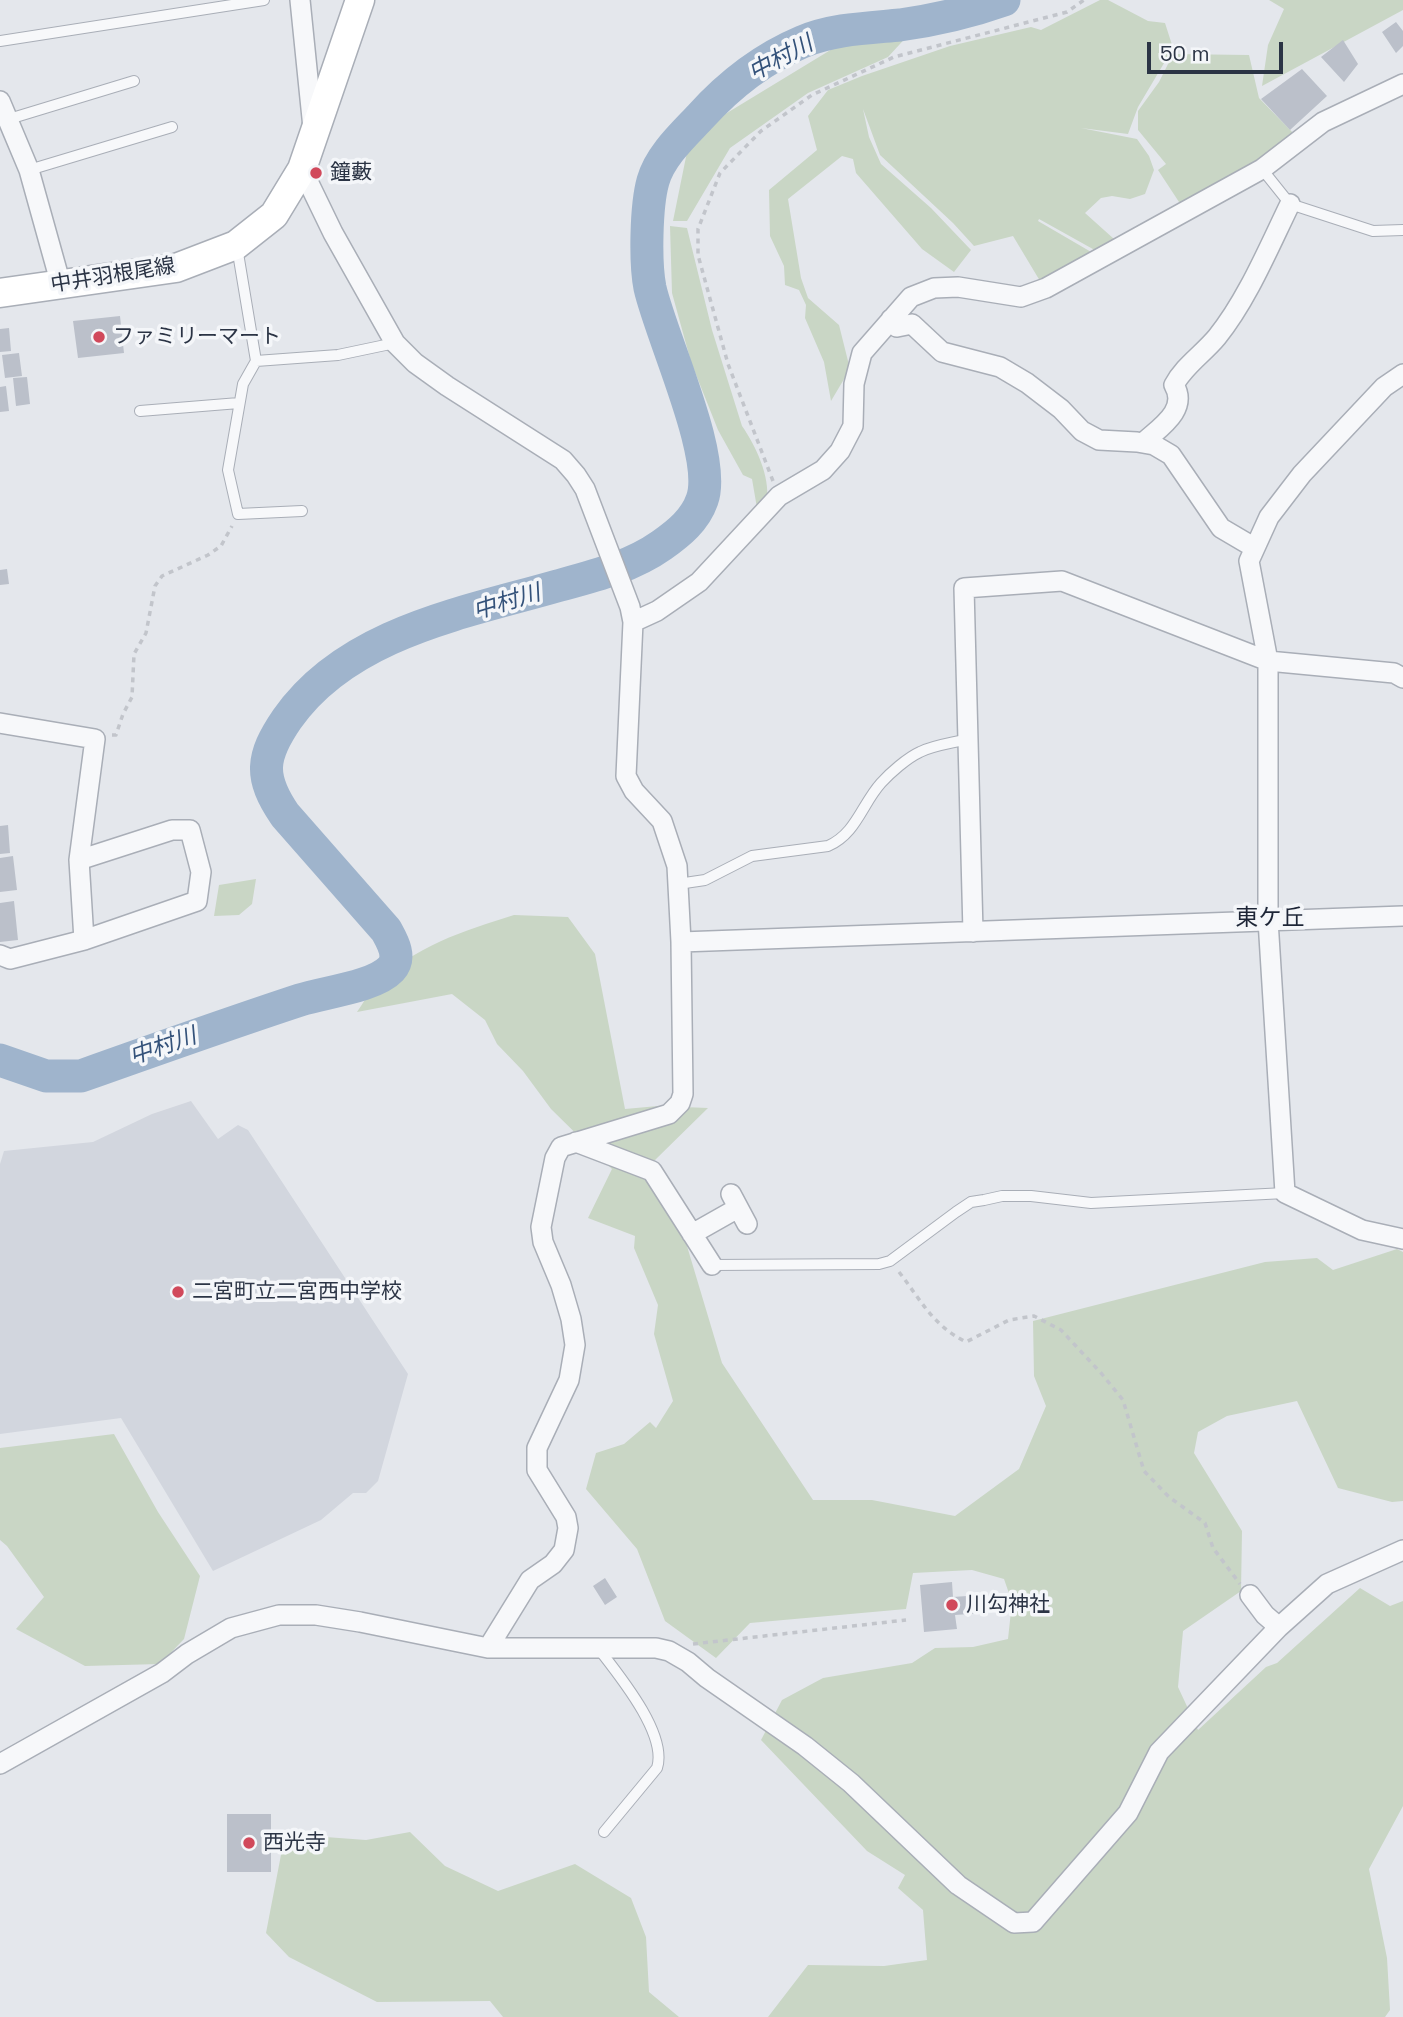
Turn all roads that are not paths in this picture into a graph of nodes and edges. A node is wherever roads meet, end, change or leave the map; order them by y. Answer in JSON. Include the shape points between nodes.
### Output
{"nodes":[{"id":1,"x":181,"y":0,"type":"edge"},
{"id":2,"x":264,"y":0,"type":"edge"},
{"id":3,"x":300,"y":0,"type":"edge"},
{"id":4,"x":360,"y":0,"type":"edge"},
{"id":5,"x":184,"y":12,"type":"junction"},
{"id":6,"x":0,"y":41,"type":"edge"},
{"id":7,"x":134,"y":81,"type":"dead end"},
{"id":8,"x":1403,"y":84,"type":"edge"},
{"id":9,"x":4,"y":110,"type":"edge"},
{"id":10,"x":172,"y":127,"type":"dead end"},
{"id":11,"x":313,"y":135,"type":"junction"},
{"id":12,"x":302,"y":169,"type":"junction"},
{"id":13,"x":1262,"y":169,"type":"junction"},
{"id":14,"x":29,"y":170,"type":"junction"},
{"id":15,"x":1290,"y":204,"type":"junction"},
{"id":16,"x":1403,"y":230,"type":"edge"},
{"id":17,"x":236,"y":245,"type":"junction"},
{"id":18,"x":61,"y":285,"type":"junction"},
{"id":19,"x":0,"y":293,"type":"edge"},
{"id":20,"x":891,"y":319,"type":"junction"},
{"id":21,"x":395,"y":343,"type":"junction"},
{"id":22,"x":256,"y":361,"type":"junction"},
{"id":23,"x":1403,"y":374,"type":"edge"},
{"id":24,"x":239,"y":403,"type":"junction"},
{"id":25,"x":140,"y":411,"type":"dead end"},
{"id":26,"x":1143,"y":443,"type":"junction"},
{"id":27,"x":302,"y":511,"type":"dead end"},
{"id":28,"x":1255,"y":548,"type":"junction"},
{"id":29,"x":631,"y":615,"type":"junction"},
{"id":30,"x":1268,"y":661,"type":"junction"},
{"id":31,"x":1403,"y":678,"type":"edge"},
{"id":32,"x":0,"y":723,"type":"edge"},
{"id":33,"x":969,"y":739,"type":"junction"},
{"id":34,"x":79,"y":860,"type":"junction"},
{"id":35,"x":678,"y":884,"type":"junction"},
{"id":36,"x":1403,"y":916,"type":"edge"},
{"id":37,"x":1268,"y":920,"type":"junction"},
{"id":38,"x":973,"y":932,"type":"junction"},
{"id":39,"x":84,"y":940,"type":"junction"},
{"id":40,"x":681,"y":942,"type":"junction"},
{"id":41,"x":0,"y":955,"type":"edge"},
{"id":42,"x":576,"y":1142,"type":"junction"},
{"id":43,"x":1286,"y":1194,"type":"junction"},
{"id":44,"x":739,"y":1208,"type":"dead end"},
{"id":45,"x":692,"y":1234,"type":"junction"},
{"id":46,"x":1403,"y":1238,"type":"edge"},
{"id":47,"x":712,"y":1265,"type":"joint"},
{"id":48,"x":1403,"y":1550,"type":"edge"},
{"id":49,"x":1250,"y":1595,"type":"road end"},
{"id":50,"x":1279,"y":1626,"type":"junction"},
{"id":51,"x":598,"y":1647,"type":"junction"},
{"id":52,"x":488,"y":1648,"type":"junction"},
{"id":53,"x":0,"y":1764,"type":"edge"},
{"id":54,"x":604,"y":1832,"type":"dead end"}],
"edges":[{"from":1,"to":5,"type":"lane"},
{"from":2,"to":5,"type":"lane"},
{"from":3,"to":11,"type":"street"},
{"from":4,"to":11,"type":"main road","name":"中井羽根尾線"},
{"from":5,"to":6,"type":"lane"},
{"from":7,"to":9,"type":"lane"},
{"from":8,"to":13,"type":"street","via":[[1323,122]]},
{"from":9,"to":14,"type":"street"},
{"from":10,"to":14,"type":"lane"},
{"from":11,"to":12,"type":"main road","name":"中井羽根尾線"},
{"from":12,"to":17,"type":"main road","name":"中井羽根尾線","via":[[274,215]]},
{"from":12,"to":21,"type":"street"},
{"from":13,"to":15,"type":"lane"},
{"from":13,"to":20,"type":"street","via":[[1046,288],[1021,297],[958,286],[934,288],[911,298]]},
{"from":14,"to":18,"type":"street"},
{"from":15,"to":16,"type":"lane","via":[[1373,231]]},
{"from":15,"to":26,"type":"street","via":[[1253,279],[1217,336],[1179,376],[1174,385],[1178,405]]},
{"from":17,"to":18,"type":"main road","name":"中井羽根尾線","via":[[176,268]]},
{"from":17,"to":22,"type":"lane"},
{"from":18,"to":19,"type":"main road","name":"中井羽根尾線"},
{"from":20,"to":26,"type":"street","via":[[897,327],[912,324],[942,352],[1000,367],[1098,440]]},
{"from":20,"to":29,"type":"street","via":[[862,353],[854,384],[853,426],[840,452],[822,470],[779,496],[699,582],[657,611]]},
{"from":21,"to":22,"type":"lane","via":[[338,355]]},
{"from":21,"to":29,"type":"street","via":[[447,386],[563,460],[585,489]]},
{"from":22,"to":24,"type":"lane"},
{"from":23,"to":28,"type":"street","via":[[1384,387],[1302,474],[1269,517]]},
{"from":24,"to":25,"type":"lane"},
{"from":24,"to":27,"type":"lane","via":[[228,470],[238,514]]},
{"from":26,"to":28,"type":"street","via":[[1171,454],[1221,528]]},
{"from":28,"to":30,"type":"street","via":[[1249,561]]},
{"from":29,"to":35,"type":"street","via":[[626,776],[662,821]]},
{"from":30,"to":31,"type":"street","via":[[1394,673]]},
{"from":30,"to":33,"type":"street","via":[[1062,581],[964,588]]},
{"from":30,"to":37,"type":"street"},
{"from":32,"to":34,"type":"street","via":[[95,739]]},
{"from":33,"to":35,"type":"lane","via":[[920,752],[902,766],[881,783],[839,841],[752,856],[705,880]]},
{"from":33,"to":38,"type":"street"},
{"from":34,"to":39,"type":"street"},
{"from":34,"to":39,"type":"street","via":[[172,830],[190,830],[201,872],[197,901]]},
{"from":35,"to":40,"type":"street"},
{"from":36,"to":37,"type":"street"},
{"from":37,"to":38,"type":"street"},
{"from":37,"to":43,"type":"street"},
{"from":38,"to":40,"type":"street"},
{"from":39,"to":41,"type":"street","via":[[10,959]]},
{"from":40,"to":42,"type":"street","via":[[684,1076],[680,1103],[669,1114]]},
{"from":42,"to":45,"type":"street","via":[[652,1171]]},
{"from":42,"to":52,"type":"street","via":[[561,1147],[555,1158],[541,1227],[575,1345],[569,1380],[537,1448],[535,1464],[566,1517],[567,1539],[559,1558],[530,1580]]},
{"from":43,"to":46,"type":"street","via":[[1362,1230]]},
{"from":43,"to":47,"type":"lane","via":[[1091,1202],[1031,1196],[993,1198],[971,1202],[891,1261],[874,1265]]},
{"from":44,"to":45,"type":"street"},
{"from":45,"to":47,"type":"street"},
{"from":48,"to":50,"type":"street","via":[[1327,1584]]},
{"from":49,"to":50,"type":"street"},
{"from":50,"to":51,"type":"street","via":[[1159,1752],[1128,1813],[1033,1922],[1014,1923],[958,1885],[805,1746],[679,1656],[656,1648]]},
{"from":51,"to":52,"type":"street"},
{"from":51,"to":54,"type":"lane","via":[[635,1695],[660,1759]]},
{"from":52,"to":53,"type":"street","via":[[316,1615],[279,1615],[231,1628],[162,1673]]}]}
